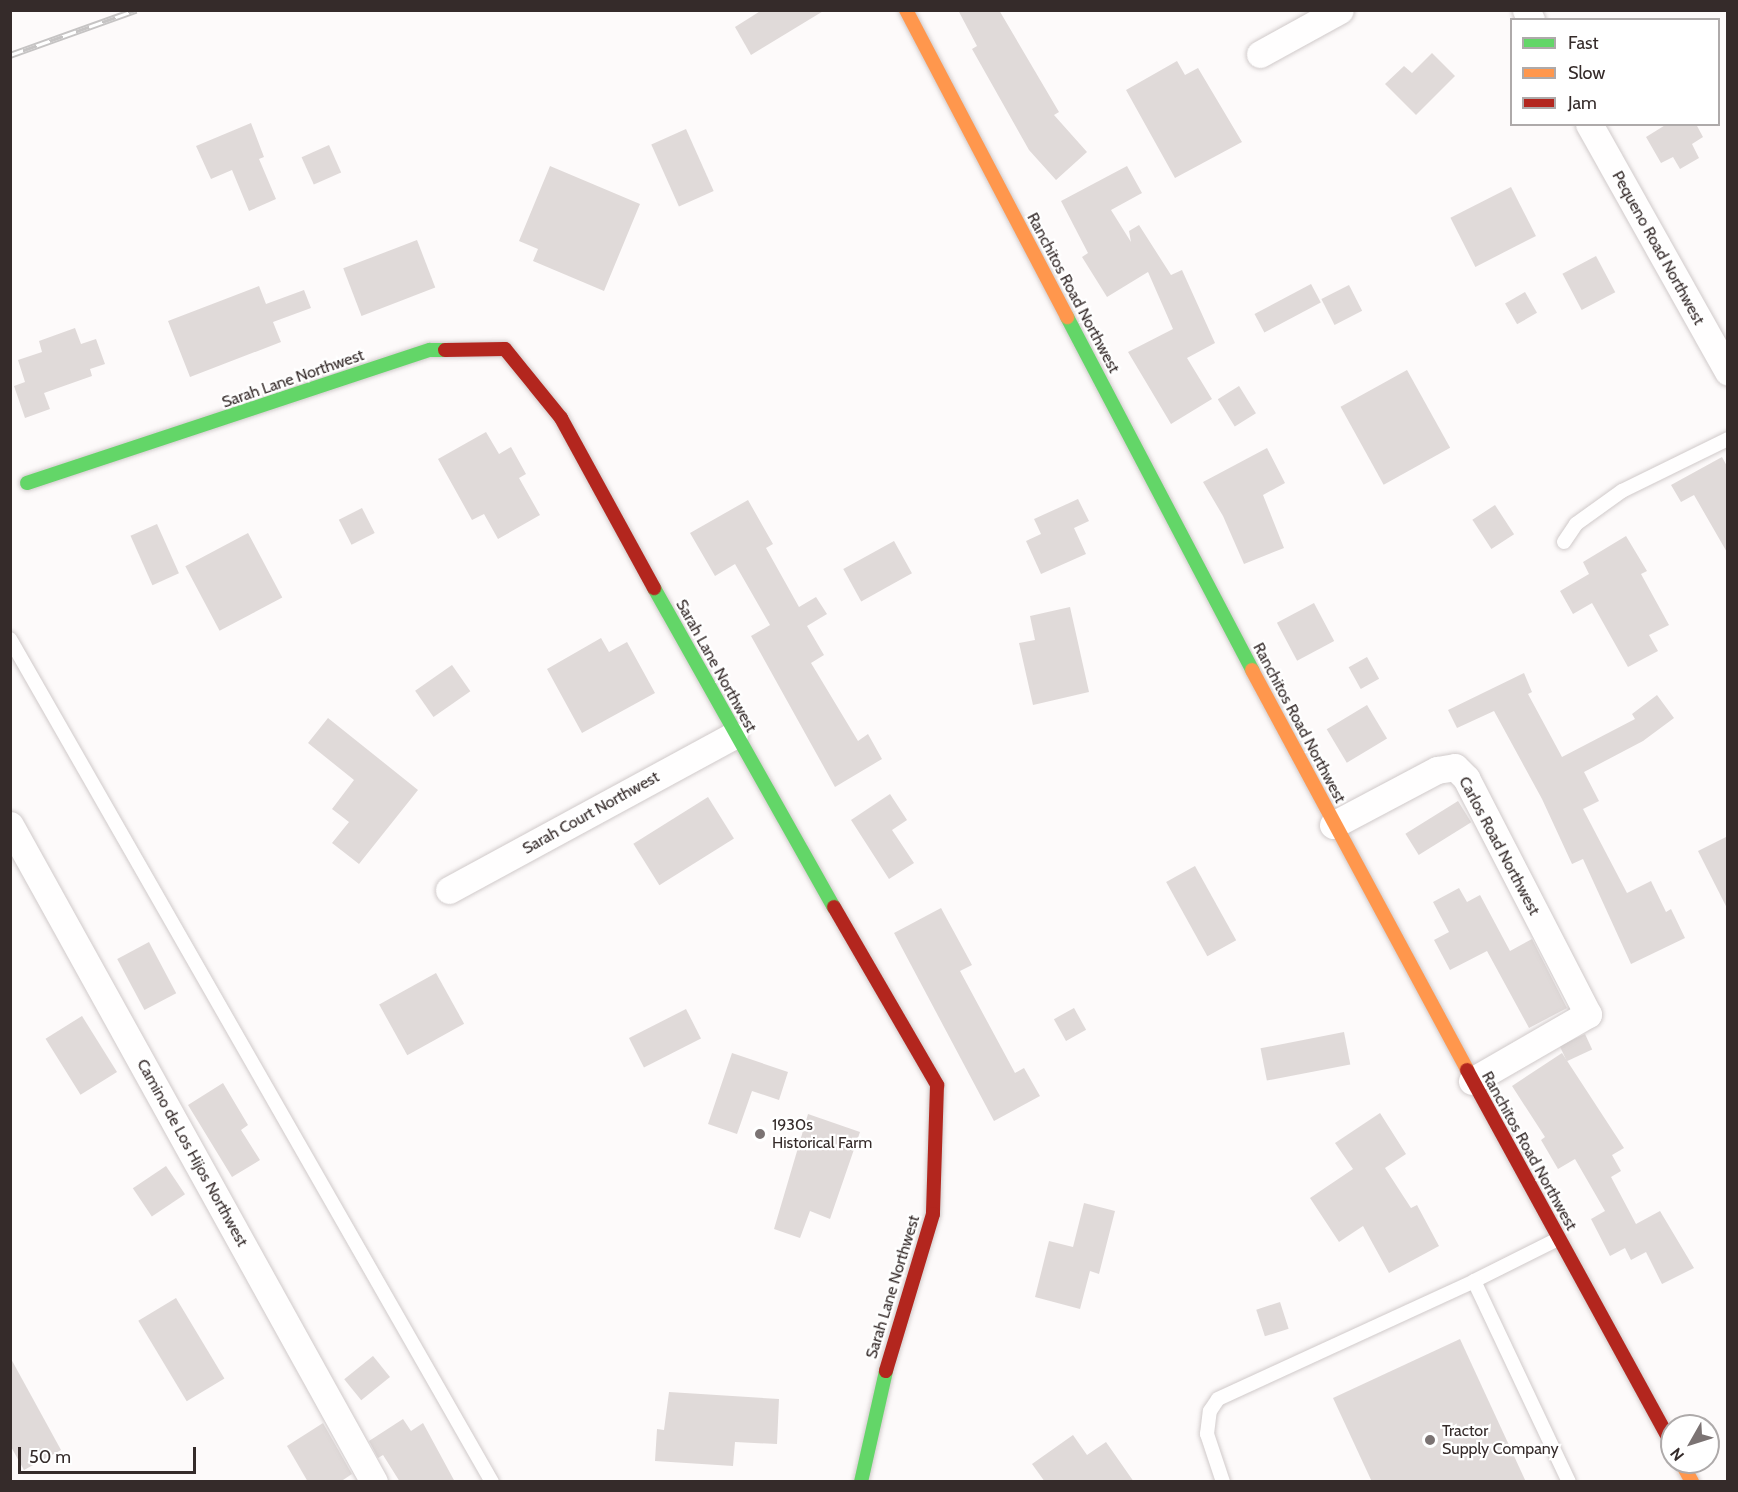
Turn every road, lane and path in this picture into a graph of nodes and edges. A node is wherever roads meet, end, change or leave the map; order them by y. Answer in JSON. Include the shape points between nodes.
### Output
{"nodes":[{"id":1,"x":906,"y":10,"type":"edge"},
{"id":2,"x":1340,"y":10,"type":"edge"},
{"id":3,"x":1260,"y":54,"type":"dead end"},
{"id":4,"x":1590,"y":126,"type":"edge"},
{"id":5,"x":1728,"y":372,"type":"edge"},
{"id":6,"x":1728,"y":439,"type":"edge"},
{"id":7,"x":27,"y":483,"type":"dead end"},
{"id":8,"x":1564,"y":542,"type":"dead end"},
{"id":9,"x":10,"y":639,"type":"edge"},
{"id":10,"x":734,"y":735,"type":"junction"},
{"id":11,"x":10,"y":825,"type":"edge"},
{"id":12,"x":1333,"y":825,"type":"junction"},
{"id":13,"x":449,"y":890,"type":"dead end"},
{"id":14,"x":1472,"y":1081,"type":"junction"},
{"id":15,"x":1558,"y":1239,"type":"junction"},
{"id":16,"x":1474,"y":1281,"type":"junction"},
{"id":17,"x":1660,"y":1423,"type":"edge"},
{"id":18,"x":374,"y":1482,"type":"edge"},
{"id":19,"x":492,"y":1482,"type":"edge"},
{"id":20,"x":861,"y":1482,"type":"edge"},
{"id":21,"x":1223,"y":1482,"type":"edge"},
{"id":22,"x":1569,"y":1482,"type":"edge"}],
"edges":[{"from":1,"to":12,"type":"street","name":"Ranchitos Road Northwest"},
{"from":2,"to":3,"type":"street"},
{"from":4,"to":5,"type":"street","name":"Pequeno Road Northwest"},
{"from":6,"to":8,"type":"lane","via":[[1622,491],[1576,524]]},
{"from":7,"to":10,"type":"street","name":"Sarah Lane Northwest","via":[[430,350],[505,349],[561,418]]},
{"from":9,"to":19,"type":"lane"},
{"from":10,"to":13,"type":"street","name":"Sarah Court Northwest"},
{"from":10,"to":20,"type":"street","name":"Sarah Lane Northwest","via":[[937,1085],[933,1214],[893,1338]]},
{"from":11,"to":18,"type":"street","name":"Camino de Los Hijos Northwest"},
{"from":12,"to":14,"type":"street","name":"Ranchitos Road Northwest"},
{"from":12,"to":14,"type":"street","name":"Carlos Road Northwest","via":[[1437,771],[1455,767],[1466,778],[1588,1014]]},
{"from":14,"to":15,"type":"street","name":"Ranchitos Road Northwest"},
{"from":15,"to":16,"type":"lane"},
{"from":15,"to":17,"type":"street","name":"Ranchitos Road Northwest"},
{"from":16,"to":21,"type":"lane","via":[[1218,1399],[1210,1411],[1207,1434]]},
{"from":16,"to":22,"type":"lane"}]}
